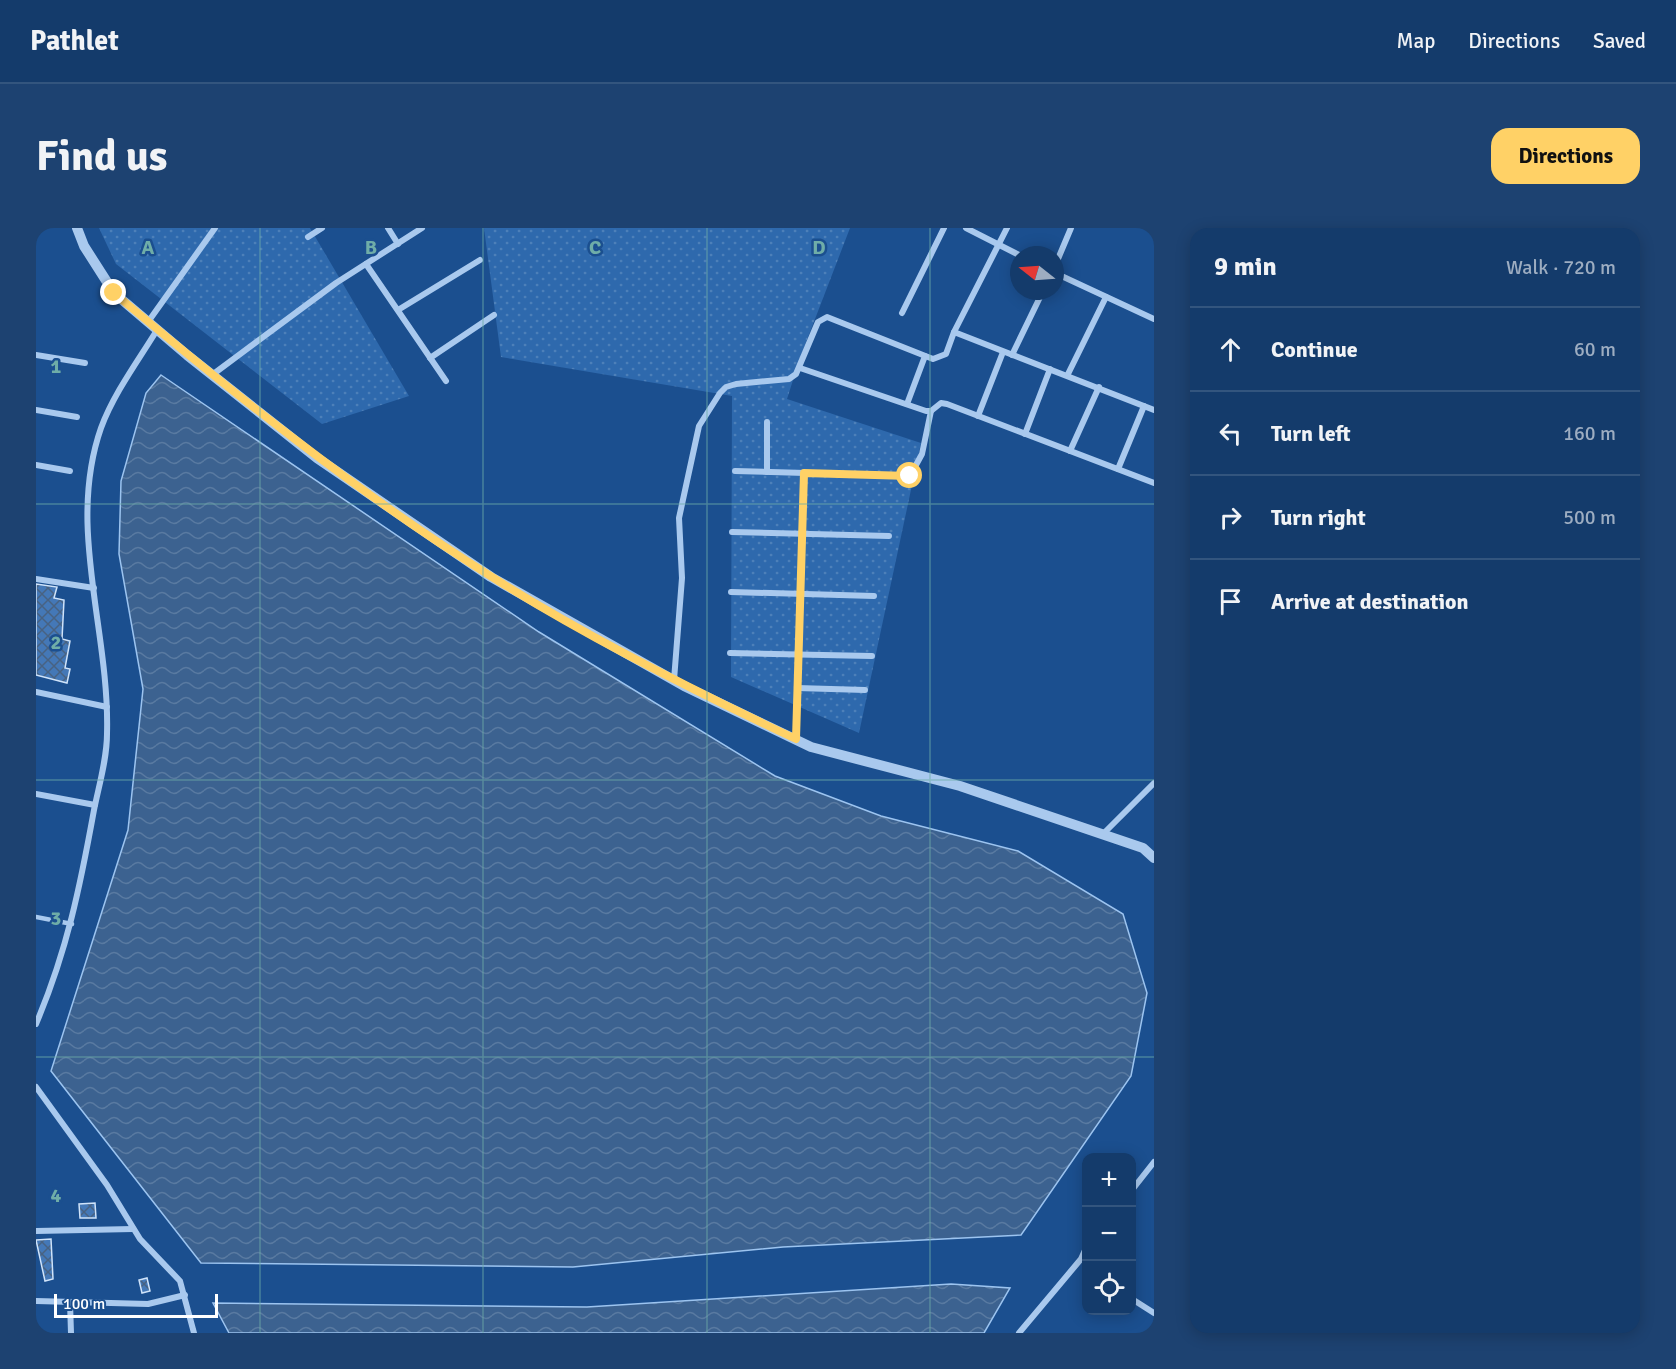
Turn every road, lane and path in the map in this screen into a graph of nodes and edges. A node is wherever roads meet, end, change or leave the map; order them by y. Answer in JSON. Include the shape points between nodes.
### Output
{"nodes":[{"id":1,"x":76,"y":228,"type":"edge"},
{"id":2,"x":215,"y":228,"type":"edge"},
{"id":3,"x":322,"y":228,"type":"edge"},
{"id":4,"x":388,"y":228,"type":"edge"},
{"id":5,"x":422,"y":228,"type":"edge"},
{"id":6,"x":944,"y":228,"type":"edge"},
{"id":7,"x":966,"y":228,"type":"edge"},
{"id":8,"x":1007,"y":228,"type":"edge"},
{"id":9,"x":1071,"y":228,"type":"edge"},
{"id":10,"x":308,"y":237,"type":"dead end"},
{"id":11,"x":398,"y":244,"type":"junction"},
{"id":12,"x":999,"y":245,"type":"junction"},
{"id":13,"x":1063,"y":246,"type":"edge"},
{"id":14,"x":1010,"y":250,"type":"edge"},
{"id":15,"x":480,"y":260,"type":"dead end"},
{"id":16,"x":366,"y":264,"type":"junction"},
{"id":17,"x":1064,"y":277,"type":"edge"},
{"id":18,"x":1106,"y":297,"type":"junction"},
{"id":19,"x":1039,"y":300,"type":"edge"},
{"id":20,"x":398,"y":310,"type":"junction"},
{"id":21,"x":902,"y":313,"type":"dead end"},
{"id":22,"x":494,"y":315,"type":"dead end"},
{"id":23,"x":1154,"y":319,"type":"edge"},
{"id":24,"x":153,"y":326,"type":"junction"},
{"id":25,"x":954,"y":332,"type":"junction"},
{"id":26,"x":1003,"y":352,"type":"junction"},
{"id":27,"x":36,"y":355,"type":"edge"},
{"id":28,"x":1012,"y":355,"type":"junction"},
{"id":29,"x":926,"y":356,"type":"junction"},
{"id":30,"x":430,"y":358,"type":"junction"},
{"id":31,"x":85,"y":363,"type":"dead end"},
{"id":32,"x":800,"y":368,"type":"junction"},
{"id":33,"x":1050,"y":369,"type":"junction"},
{"id":34,"x":1068,"y":374,"type":"junction"},
{"id":35,"x":212,"y":375,"type":"junction"},
{"id":36,"x":446,"y":381,"type":"dead end"},
{"id":37,"x":1099,"y":387,"type":"junction"},
{"id":38,"x":907,"y":404,"type":"junction"},
{"id":39,"x":1144,"y":405,"type":"junction"},
{"id":40,"x":36,"y":410,"type":"edge"},
{"id":41,"x":1154,"y":410,"type":"edge"},
{"id":42,"x":931,"y":411,"type":"junction"},
{"id":43,"x":978,"y":416,"type":"junction"},
{"id":44,"x":77,"y":417,"type":"dead end"},
{"id":45,"x":767,"y":422,"type":"dead end"},
{"id":46,"x":1025,"y":434,"type":"junction"},
{"id":47,"x":1070,"y":451,"type":"junction"},
{"id":48,"x":36,"y":465,"type":"edge"},
{"id":49,"x":1118,"y":469,"type":"junction"},
{"id":50,"x":70,"y":471,"type":"dead end"},
{"id":51,"x":735,"y":471,"type":"dead end"},
{"id":52,"x":767,"y":472,"type":"junction"},
{"id":53,"x":804,"y":473,"type":"junction"},
{"id":54,"x":1154,"y":483,"type":"edge"},
{"id":55,"x":732,"y":532,"type":"dead end"},
{"id":56,"x":802,"y":534,"type":"junction"},
{"id":57,"x":889,"y":536,"type":"dead end"},
{"id":58,"x":36,"y":579,"type":"edge"},
{"id":59,"x":94,"y":588,"type":"junction"},
{"id":60,"x":731,"y":592,"type":"dead end"},
{"id":61,"x":800,"y":594,"type":"junction"},
{"id":62,"x":874,"y":596,"type":"dead end"},
{"id":63,"x":730,"y":653,"type":"dead end"},
{"id":64,"x":798,"y":654,"type":"junction"},
{"id":65,"x":872,"y":656,"type":"dead end"},
{"id":66,"x":674,"y":680,"type":"junction"},
{"id":67,"x":797,"y":688,"type":"junction"},
{"id":68,"x":864,"y":690,"type":"dead end"},
{"id":69,"x":36,"y":692,"type":"edge"},
{"id":70,"x":107,"y":707,"type":"junction"},
{"id":71,"x":796,"y":739,"type":"junction"},
{"id":72,"x":1154,"y":783,"type":"edge"},
{"id":73,"x":36,"y":794,"type":"edge"},
{"id":74,"x":95,"y":804,"type":"junction"},
{"id":75,"x":1103,"y":834,"type":"junction"},
{"id":76,"x":1154,"y":858,"type":"edge"},
{"id":77,"x":36,"y":917,"type":"edge"},
{"id":78,"x":72,"y":924,"type":"junction"},
{"id":79,"x":36,"y":1024,"type":"edge"},
{"id":80,"x":36,"y":1087,"type":"edge"},
{"id":81,"x":1154,"y":1162,"type":"edge"},
{"id":82,"x":1136,"y":1184,"type":"edge"},
{"id":83,"x":133,"y":1229,"type":"junction"},
{"id":84,"x":36,"y":1231,"type":"edge"},
{"id":85,"x":1082,"y":1263,"type":"edge"},
{"id":86,"x":185,"y":1295,"type":"junction"},
{"id":87,"x":36,"y":1301,"type":"edge"},
{"id":88,"x":70,"y":1302,"type":"junction"},
{"id":89,"x":1136,"y":1302,"type":"edge"},
{"id":90,"x":1154,"y":1313,"type":"edge"},
{"id":91,"x":71,"y":1333,"type":"edge"},
{"id":92,"x":195,"y":1333,"type":"edge"},
{"id":93,"x":1019,"y":1333,"type":"edge"}],
"edges":[{"from":1,"to":24,"type":"street","via":[[114,293]]},
{"from":2,"to":24,"type":"street"},
{"from":3,"to":10,"type":"street"},
{"from":4,"to":11,"type":"street"},
{"from":5,"to":11,"type":"street"},
{"from":6,"to":21,"type":"street"},
{"from":7,"to":12,"type":"street"},
{"from":8,"to":12,"type":"street"},
{"from":9,"to":13,"type":"street"},
{"from":11,"to":16,"type":"street"},
{"from":12,"to":14,"type":"street"},
{"from":12,"to":25,"type":"street"},
{"from":15,"to":20,"type":"street"},
{"from":16,"to":20,"type":"street"},
{"from":16,"to":35,"type":"street"},
{"from":17,"to":18,"type":"street"},
{"from":18,"to":23,"type":"street"},
{"from":18,"to":34,"type":"street"},
{"from":19,"to":28,"type":"street"},
{"from":20,"to":30,"type":"street"},
{"from":22,"to":30,"type":"street"},
{"from":24,"to":35,"type":"street"},
{"from":24,"to":59,"type":"street","via":[[102,426],[92,457],[86,521]]},
{"from":25,"to":26,"type":"street"},
{"from":25,"to":29,"type":"street","via":[[946,354],[939,359]]},
{"from":26,"to":28,"type":"street"},
{"from":26,"to":43,"type":"street"},
{"from":27,"to":31,"type":"street"},
{"from":28,"to":33,"type":"street"},
{"from":29,"to":32,"type":"street","via":[[827,317],[818,322]]},
{"from":29,"to":38,"type":"street"},
{"from":30,"to":36,"type":"street"},
{"from":32,"to":38,"type":"street"},
{"from":32,"to":66,"type":"street","via":[[789,378],[726,387],[699,426],[679,518],[682,578]]},
{"from":33,"to":34,"type":"street"},
{"from":33,"to":46,"type":"street"},
{"from":34,"to":37,"type":"street"},
{"from":35,"to":66,"type":"street","via":[[317,458],[492,577]]},
{"from":37,"to":39,"type":"street"},
{"from":37,"to":47,"type":"street"},
{"from":38,"to":42,"type":"street"},
{"from":39,"to":41,"type":"street"},
{"from":39,"to":49,"type":"street"},
{"from":40,"to":44,"type":"street"},
{"from":42,"to":43,"type":"street","via":[[941,403]]},
{"from":42,"to":53,"type":"street","via":[[922,454],[910,476]]},
{"from":43,"to":46,"type":"street"},
{"from":45,"to":52,"type":"street"},
{"from":46,"to":47,"type":"street"},
{"from":47,"to":49,"type":"street"},
{"from":48,"to":50,"type":"street"},
{"from":49,"to":54,"type":"street"},
{"from":51,"to":52,"type":"street"},
{"from":52,"to":53,"type":"street"},
{"from":53,"to":56,"type":"street"},
{"from":55,"to":56,"type":"street"},
{"from":56,"to":57,"type":"street"},
{"from":56,"to":61,"type":"street"},
{"from":58,"to":59,"type":"street"},
{"from":59,"to":70,"type":"street"},
{"from":60,"to":61,"type":"street"},
{"from":61,"to":62,"type":"street"},
{"from":61,"to":64,"type":"street"},
{"from":63,"to":64,"type":"street"},
{"from":64,"to":65,"type":"street"},
{"from":64,"to":67,"type":"street"},
{"from":66,"to":71,"type":"street"},
{"from":67,"to":68,"type":"street"},
{"from":67,"to":71,"type":"street"},
{"from":69,"to":70,"type":"street"},
{"from":70,"to":74,"type":"street","via":[[107,737]]},
{"from":71,"to":75,"type":"street","via":[[864,762],[960,786]]},
{"from":72,"to":75,"type":"street"},
{"from":73,"to":74,"type":"street"},
{"from":74,"to":78,"type":"street"},
{"from":75,"to":76,"type":"street","via":[[1143,848]]},
{"from":77,"to":78,"type":"lane"},
{"from":78,"to":79,"type":"street"},
{"from":80,"to":83,"type":"street","via":[[107,1185]]},
{"from":81,"to":82,"type":"street"},
{"from":83,"to":84,"type":"street"},
{"from":83,"to":86,"type":"street","via":[[180,1281]]},
{"from":85,"to":93,"type":"street"},
{"from":86,"to":88,"type":"street","via":[[148,1304]]},
{"from":86,"to":92,"type":"street"},
{"from":87,"to":88,"type":"street"},
{"from":88,"to":91,"type":"street"},
{"from":89,"to":90,"type":"street"}]}
